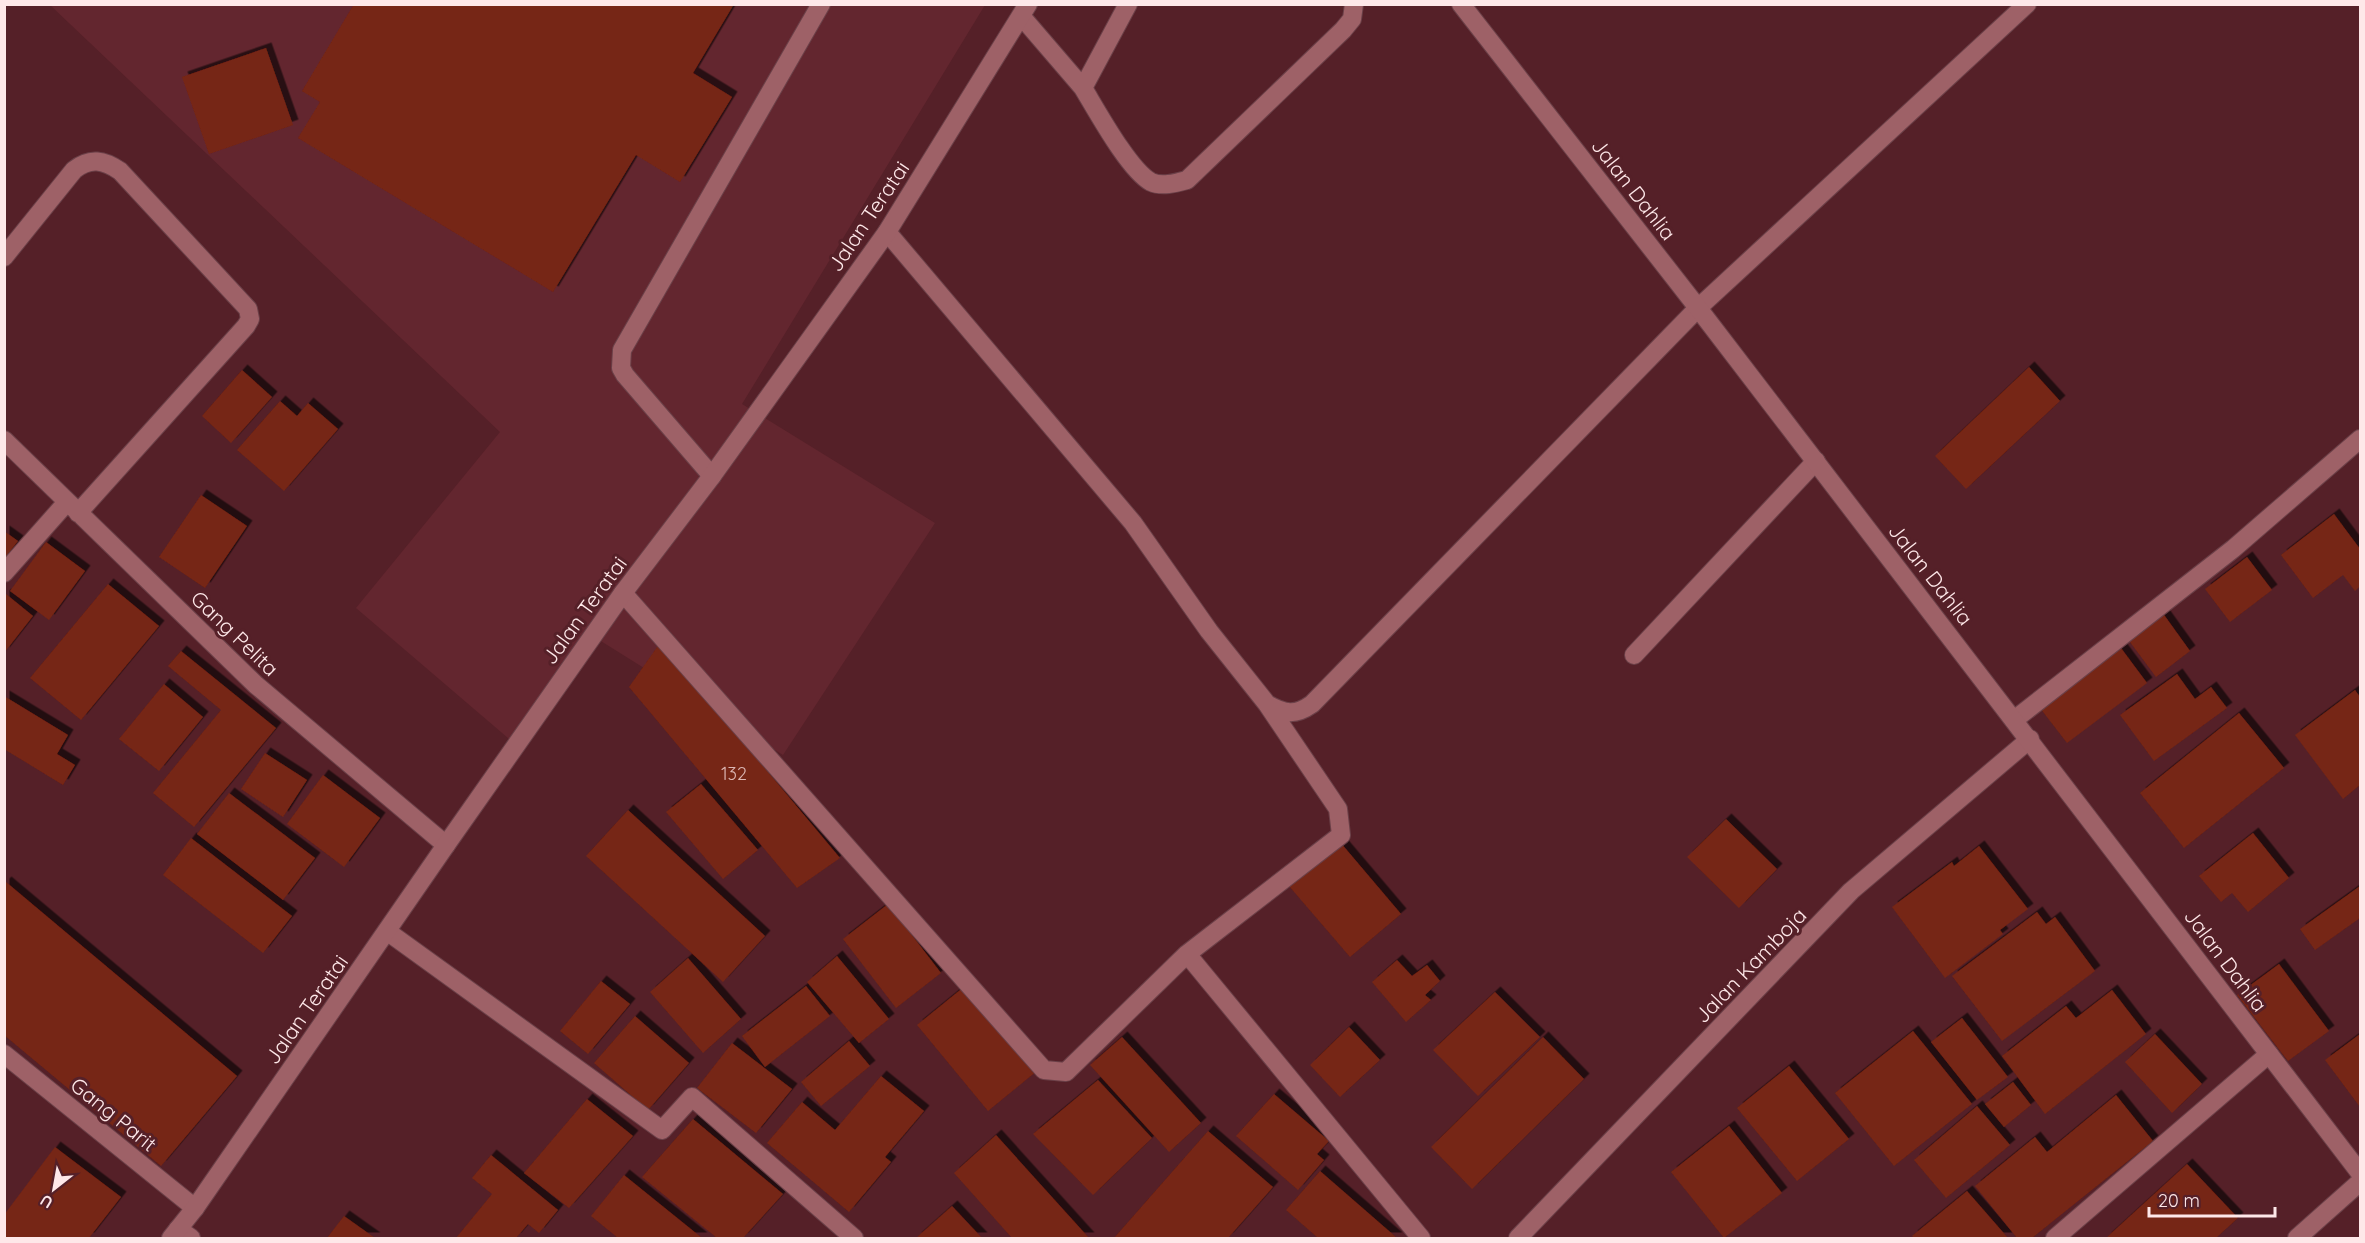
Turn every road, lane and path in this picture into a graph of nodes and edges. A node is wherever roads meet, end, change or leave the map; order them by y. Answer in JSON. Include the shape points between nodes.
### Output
{"nodes":[{"id":1,"x":822,"y":4,"type":"edge"},
{"id":2,"x":1128,"y":4,"type":"edge"},
{"id":3,"x":1354,"y":4,"type":"edge"},
{"id":4,"x":1461,"y":4,"type":"edge"},
{"id":5,"x":2027,"y":4,"type":"edge"},
{"id":6,"x":1025,"y":10,"type":"edge"},
{"id":7,"x":1083,"y":88,"type":"junction"},
{"id":8,"x":887,"y":232,"type":"junction"},
{"id":9,"x":4,"y":257,"type":"edge"},
{"id":10,"x":1698,"y":308,"type":"junction"},
{"id":11,"x":2361,"y":439,"type":"edge"},
{"id":12,"x":4,"y":440,"type":"edge"},
{"id":13,"x":1816,"y":461,"type":"junction"},
{"id":14,"x":712,"y":476,"type":"junction"},
{"id":15,"x":72,"y":508,"type":"junction"},
{"id":16,"x":4,"y":573,"type":"edge"},
{"id":17,"x":623,"y":593,"type":"junction"},
{"id":18,"x":1634,"y":655,"type":"dead end"},
{"id":19,"x":1268,"y":704,"type":"junction"},
{"id":20,"x":2014,"y":720,"type":"junction"},
{"id":21,"x":2030,"y":739,"type":"junction"},
{"id":22,"x":446,"y":845,"type":"junction"},
{"id":23,"x":388,"y":932,"type":"junction"},
{"id":24,"x":1187,"y":954,"type":"junction"},
{"id":25,"x":4,"y":1054,"type":"edge"},
{"id":26,"x":2269,"y":1054,"type":"junction"},
{"id":27,"x":2361,"y":1173,"type":"edge"},
{"id":28,"x":2361,"y":1182,"type":"edge"},
{"id":29,"x":195,"y":1208,"type":"junction"},
{"id":30,"x":180,"y":1235,"type":"edge"},
{"id":31,"x":854,"y":1239,"type":"edge"},
{"id":32,"x":1421,"y":1239,"type":"edge"},
{"id":33,"x":1518,"y":1239,"type":"edge"},
{"id":34,"x":2055,"y":1239,"type":"edge"},
{"id":35,"x":2297,"y":1239,"type":"edge"}],
"edges":[{"from":1,"to":14,"type":"street","via":[[622,350],[621,368],[625,375]]},
{"from":2,"to":7,"type":"street"},
{"from":3,"to":7,"type":"street","via":[[1352,19],[1342,30],[1187,180],[1169,185],[1152,183],[1136,171]]},
{"from":4,"to":10,"type":"street","name":"Jalan Dahlia"},
{"from":5,"to":10,"type":"street"},
{"from":6,"to":7,"type":"street"},
{"from":6,"to":8,"type":"street","name":"Jalan Teratai"},
{"from":8,"to":14,"type":"street","name":"Jalan Teratai"},
{"from":8,"to":19,"type":"street","via":[[1133,523],[1209,631]]},
{"from":9,"to":15,"type":"street","via":[[74,170],[83,162],[95,160],[120,171],[248,309],[250,319],[246,326]]},
{"from":10,"to":13,"type":"street","name":"Jalan Dahlia"},
{"from":10,"to":19,"type":"street","via":[[1312,704],[1301,712],[1282,712]]},
{"from":11,"to":20,"type":"street","via":[[2233,549]]},
{"from":12,"to":15,"type":"street","name":"Gang Pelita"},
{"from":13,"to":18,"type":"street"},
{"from":13,"to":20,"type":"street","name":"Jalan Dahlia"},
{"from":14,"to":17,"type":"street","name":"Jalan Teratai"},
{"from":15,"to":16,"type":"street"},
{"from":15,"to":22,"type":"street","name":"Gang Pelita","via":[[256,685]]},
{"from":17,"to":22,"type":"street","name":"Jalan Teratai"},
{"from":17,"to":24,"type":"street","via":[[1044,1070],[1066,1072]]},
{"from":19,"to":24,"type":"street","via":[[1338,809],[1341,835]]},
{"from":20,"to":21,"type":"street","name":"Jalan Dahlia"},
{"from":21,"to":26,"type":"street","name":"Jalan Dahlia"},
{"from":21,"to":33,"type":"street","name":"Jalan Kamboja","via":[[1851,891]]},
{"from":22,"to":23,"type":"street","name":"Jalan Teratai"},
{"from":23,"to":29,"type":"street","name":"Jalan Teratai"},
{"from":23,"to":31,"type":"street","via":[[662,1130],[692,1097]]},
{"from":24,"to":32,"type":"street"},
{"from":25,"to":29,"type":"street","name":"Gang Parit"},
{"from":26,"to":27,"type":"street","name":"Jalan Dahlia"},
{"from":26,"to":34,"type":"street"},
{"from":28,"to":35,"type":"street"},
{"from":29,"to":30,"type":"street","name":"Jalan Teratai"}]}
